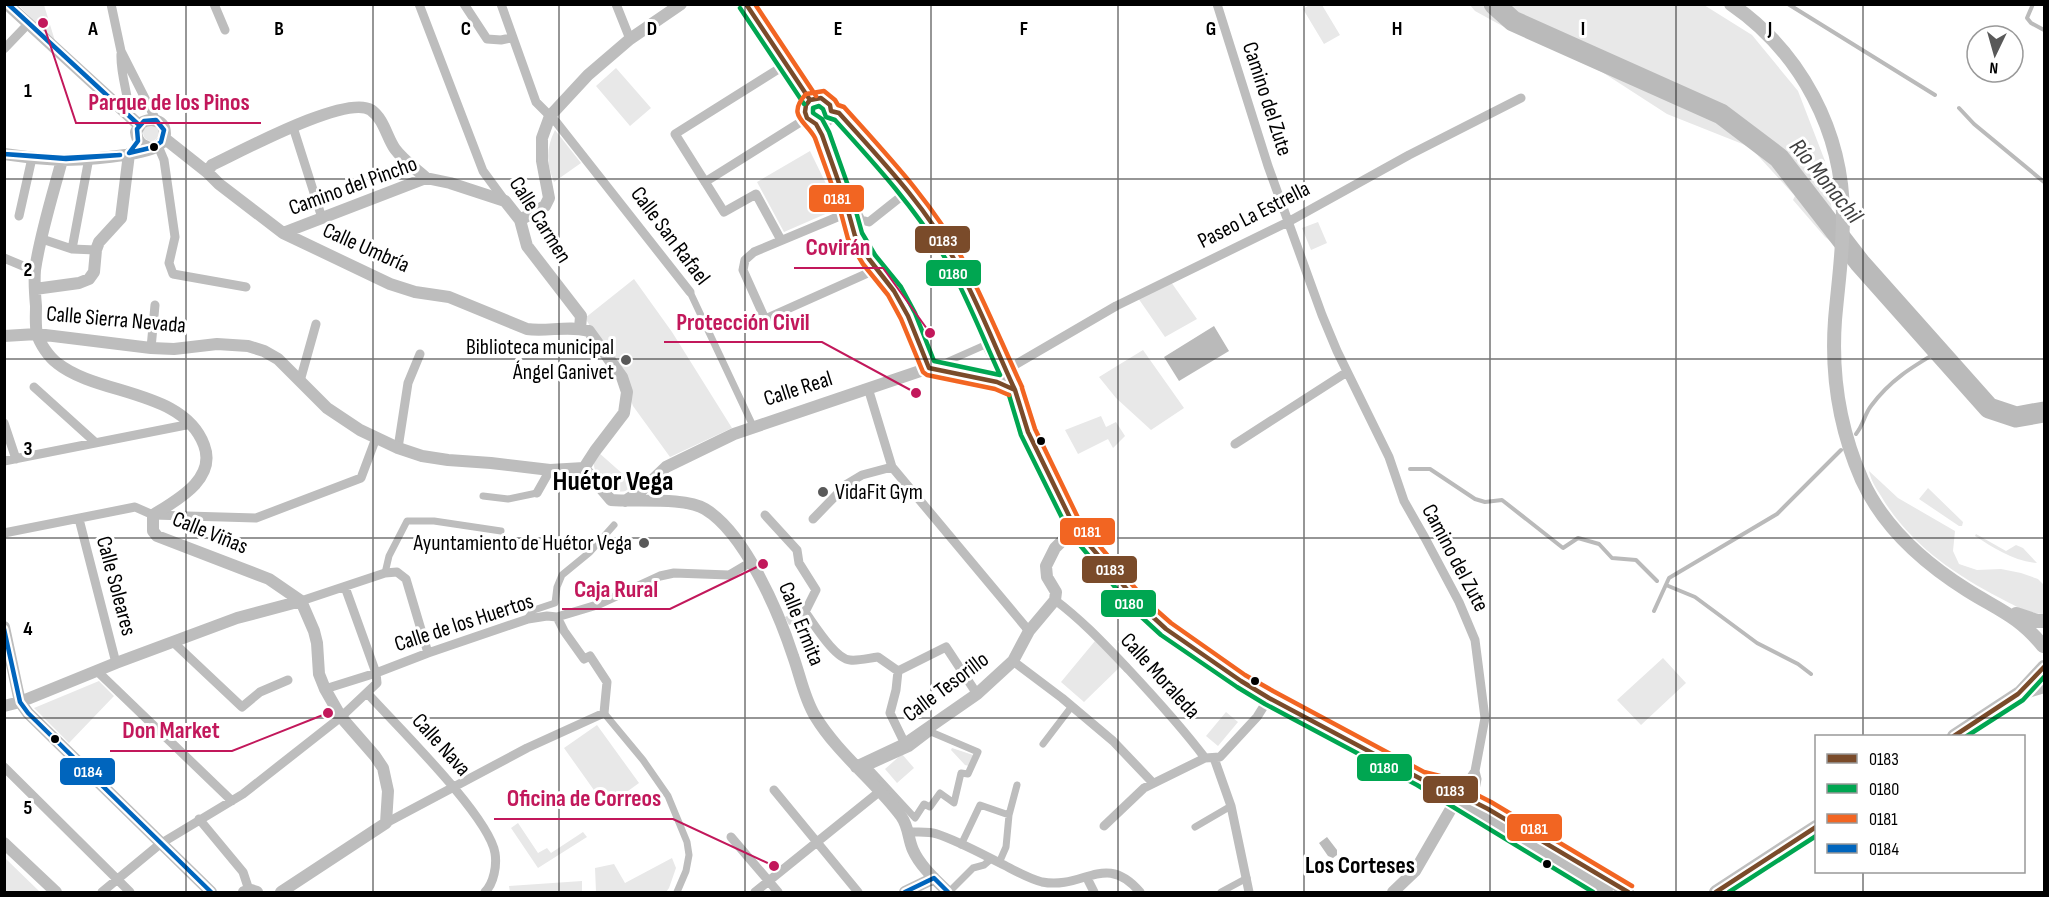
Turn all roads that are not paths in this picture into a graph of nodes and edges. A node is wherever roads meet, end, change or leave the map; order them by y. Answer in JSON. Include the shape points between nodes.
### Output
{"nodes":[{"id":1,"x":7,"y":4,"type":"edge"},
{"id":2,"x":111,"y":4,"type":"edge"},
{"id":3,"x":214,"y":4,"type":"edge"},
{"id":4,"x":419,"y":4,"type":"edge"},
{"id":5,"x":464,"y":4,"type":"edge"},
{"id":6,"x":501,"y":4,"type":"edge"},
{"id":7,"x":616,"y":4,"type":"edge"},
{"id":8,"x":681,"y":4,"type":"edge"},
{"id":9,"x":746,"y":4,"type":"edge"},
{"id":10,"x":1217,"y":4,"type":"edge"},
{"id":11,"x":1731,"y":4,"type":"edge"},
{"id":12,"x":28,"y":24,"type":"junction"},
{"id":13,"x":225,"y":30,"type":"dead end"},
{"id":14,"x":511,"y":38,"type":"junction"},
{"id":15,"x":630,"y":39,"type":"junction"},
{"id":16,"x":4,"y":49,"type":"edge"},
{"id":17,"x":121,"y":51,"type":"junction"},
{"id":18,"x":785,"y":65,"type":"junction"},
{"id":19,"x":1521,"y":98,"type":"dead end"},
{"id":20,"x":810,"y":100,"type":"junction"},
{"id":21,"x":831,"y":111,"type":"junction"},
{"id":22,"x":550,"y":116,"type":"junction"},
{"id":23,"x":156,"y":120,"type":"junction"},
{"id":24,"x":812,"y":121,"type":"junction"},
{"id":25,"x":134,"y":122,"type":"junction"},
{"id":26,"x":293,"y":127,"type":"junction"},
{"id":27,"x":138,"y":141,"type":"junction"},
{"id":28,"x":158,"y":144,"type":"junction"},
{"id":29,"x":4,"y":154,"type":"edge"},
{"id":30,"x":129,"y":154,"type":"junction"},
{"id":31,"x":32,"y":158,"type":"junction"},
{"id":32,"x":89,"y":158,"type":"junction"},
{"id":33,"x":62,"y":160,"type":"junction"},
{"id":34,"x":207,"y":172,"type":"junction"},
{"id":35,"x":426,"y":178,"type":"junction"},
{"id":36,"x":705,"y":182,"type":"junction"},
{"id":37,"x":908,"y":191,"type":"junction"},
{"id":38,"x":505,"y":201,"type":"junction"},
{"id":39,"x":846,"y":207,"type":"junction"},
{"id":40,"x":19,"y":216,"type":"dead end"},
{"id":41,"x":322,"y":218,"type":"junction"},
{"id":42,"x":520,"y":220,"type":"junction"},
{"id":43,"x":1288,"y":222,"type":"junction"},
{"id":44,"x":283,"y":233,"type":"junction"},
{"id":45,"x":42,"y":239,"type":"junction"},
{"id":46,"x":781,"y":240,"type":"junction"},
{"id":47,"x":72,"y":249,"type":"junction"},
{"id":48,"x":96,"y":249,"type":"junction"},
{"id":49,"x":4,"y":258,"type":"edge"},
{"id":50,"x":877,"y":269,"type":"junction"},
{"id":51,"x":35,"y":271,"type":"junction"},
{"id":52,"x":246,"y":287,"type":"dead end"},
{"id":53,"x":35,"y":290,"type":"junction"},
{"id":54,"x":690,"y":292,"type":"joint"},
{"id":55,"x":155,"y":305,"type":"dead end"},
{"id":56,"x":316,"y":324,"type":"dead end"},
{"id":57,"x":580,"y":328,"type":"junction"},
{"id":58,"x":37,"y":334,"type":"junction"},
{"id":59,"x":4,"y":336,"type":"edge"},
{"id":60,"x":151,"y":348,"type":"junction"},
{"id":61,"x":420,"y":354,"type":"dead end"},
{"id":62,"x":929,"y":368,"type":"junction"},
{"id":63,"x":1347,"y":372,"type":"junction"},
{"id":64,"x":1001,"y":374,"type":"junction"},
{"id":65,"x":300,"y":381,"type":"junction"},
{"id":66,"x":34,"y":387,"type":"dead end"},
{"id":67,"x":868,"y":388,"type":"junction"},
{"id":68,"x":1015,"y":390,"type":"junction"},
{"id":69,"x":4,"y":423,"type":"edge"},
{"id":70,"x":191,"y":424,"type":"junction"},
{"id":71,"x":753,"y":426,"type":"junction"},
{"id":72,"x":376,"y":438,"type":"junction"},
{"id":73,"x":96,"y":443,"type":"junction"},
{"id":74,"x":1235,"y":444,"type":"dead end"},
{"id":75,"x":398,"y":448,"type":"junction"},
{"id":76,"x":16,"y":459,"type":"junction"},
{"id":77,"x":4,"y":461,"type":"edge"},
{"id":78,"x":892,"y":467,"type":"junction"},
{"id":79,"x":584,"y":468,"type":"junction"},
{"id":80,"x":550,"y":470,"type":"junction"},
{"id":81,"x":642,"y":490,"type":"junction"},
{"id":82,"x":537,"y":493,"type":"joint"},
{"id":83,"x":483,"y":496,"type":"dead end"},
{"id":84,"x":625,"y":501,"type":"junction"},
{"id":85,"x":648,"y":502,"type":"junction"},
{"id":86,"x":153,"y":515,"type":"junction"},
{"id":87,"x":765,"y":515,"type":"dead end"},
{"id":88,"x":79,"y":519,"type":"junction"},
{"id":89,"x":813,"y":519,"type":"dead end"},
{"id":90,"x":614,"y":525,"type":"dead end"},
{"id":91,"x":1075,"y":528,"type":"junction"},
{"id":92,"x":501,"y":531,"type":"dead end"},
{"id":93,"x":4,"y":533,"type":"edge"},
{"id":94,"x":751,"y":562,"type":"junction"},
{"id":95,"x":385,"y":573,"type":"junction"},
{"id":96,"x":345,"y":587,"type":"junction"},
{"id":97,"x":1055,"y":600,"type":"junction"},
{"id":98,"x":301,"y":601,"type":"junction"},
{"id":99,"x":2008,"y":612,"type":"junction"},
{"id":100,"x":557,"y":616,"type":"junction"},
{"id":101,"x":526,"y":620,"type":"junction"},
{"id":102,"x":2044,"y":621,"type":"edge"},
{"id":103,"x":4,"y":627,"type":"edge"},
{"id":104,"x":1029,"y":631,"type":"junction"},
{"id":105,"x":173,"y":642,"type":"junction"},
{"id":106,"x":2044,"y":642,"type":"edge"},
{"id":107,"x":428,"y":653,"type":"junction"},
{"id":108,"x":1013,"y":661,"type":"junction"},
{"id":109,"x":2044,"y":662,"type":"edge"},
{"id":110,"x":116,"y":663,"type":"junction"},
{"id":111,"x":2044,"y":667,"type":"edge"},
{"id":112,"x":97,"y":671,"type":"junction"},
{"id":113,"x":898,"y":671,"type":"junction"},
{"id":114,"x":376,"y":673,"type":"junction"},
{"id":115,"x":288,"y":680,"type":"dead end"},
{"id":116,"x":2044,"y":686,"type":"edge"},
{"id":117,"x":325,"y":689,"type":"junction"},
{"id":118,"x":368,"y":694,"type":"junction"},
{"id":119,"x":977,"y":694,"type":"junction"},
{"id":120,"x":2018,"y":694,"type":"junction"},
{"id":121,"x":1269,"y":698,"type":"junction"},
{"id":122,"x":20,"y":702,"type":"junction"},
{"id":123,"x":4,"y":706,"type":"edge"},
{"id":124,"x":1072,"y":706,"type":"junction"},
{"id":125,"x":604,"y":713,"type":"junction"},
{"id":126,"x":341,"y":717,"type":"junction"},
{"id":127,"x":1956,"y":735,"type":"edge"},
{"id":128,"x":905,"y":744,"type":"junction"},
{"id":129,"x":1043,"y":744,"type":"dead end"},
{"id":130,"x":1210,"y":758,"type":"junction"},
{"id":131,"x":4,"y":767,"type":"edge"},
{"id":132,"x":862,"y":767,"type":"junction"},
{"id":133,"x":1421,"y":779,"type":"junction"},
{"id":134,"x":1153,"y":783,"type":"junction"},
{"id":135,"x":1017,"y":785,"type":"dead end"},
{"id":136,"x":452,"y":786,"type":"junction"},
{"id":137,"x":774,"y":790,"type":"dead end"},
{"id":138,"x":879,"y":792,"type":"junction"},
{"id":139,"x":1463,"y":798,"type":"junction"},
{"id":140,"x":232,"y":801,"type":"junction"},
{"id":141,"x":1231,"y":806,"type":"junction"},
{"id":142,"x":1449,"y":814,"type":"junction"},
{"id":143,"x":1009,"y":815,"type":"junction"},
{"id":144,"x":199,"y":819,"type":"junction"},
{"id":145,"x":386,"y":823,"type":"junction"},
{"id":146,"x":1104,"y":826,"type":"dead end"},
{"id":147,"x":1195,"y":827,"type":"dead end"},
{"id":148,"x":1815,"y":828,"type":"edge"},
{"id":149,"x":910,"y":832,"type":"junction"},
{"id":150,"x":731,"y":837,"type":"dead end"},
{"id":151,"x":4,"y":843,"type":"edge"},
{"id":152,"x":817,"y":843,"type":"junction"},
{"id":153,"x":160,"y":844,"type":"junction"},
{"id":154,"x":961,"y":845,"type":"junction"},
{"id":155,"x":995,"y":861,"type":"junction"},
{"id":156,"x":1582,"y":870,"type":"junction"},
{"id":157,"x":934,"y":878,"type":"junction"},
{"id":158,"x":1087,"y":878,"type":"junction"},
{"id":159,"x":1247,"y":878,"type":"junction"},
{"id":160,"x":117,"y":879,"type":"junction"},
{"id":161,"x":768,"y":882,"type":"junction"},
{"id":162,"x":1043,"y":882,"type":"junction"},
{"id":163,"x":56,"y":892,"type":"edge"},
{"id":164,"x":102,"y":892,"type":"edge"},
{"id":165,"x":130,"y":892,"type":"edge"},
{"id":166,"x":211,"y":892,"type":"edge"},
{"id":167,"x":250,"y":892,"type":"edge"},
{"id":168,"x":282,"y":892,"type":"edge"},
{"id":169,"x":486,"y":892,"type":"edge"},
{"id":170,"x":677,"y":892,"type":"edge"},
{"id":171,"x":755,"y":892,"type":"edge"},
{"id":172,"x":778,"y":892,"type":"edge"},
{"id":173,"x":858,"y":892,"type":"edge"},
{"id":174,"x":905,"y":892,"type":"edge"},
{"id":175,"x":948,"y":892,"type":"edge"},
{"id":176,"x":1042,"y":892,"type":"edge"},
{"id":177,"x":1094,"y":892,"type":"edge"},
{"id":178,"x":1140,"y":892,"type":"edge"},
{"id":179,"x":1221,"y":892,"type":"edge"},
{"id":180,"x":1249,"y":892,"type":"edge"},
{"id":181,"x":1393,"y":892,"type":"edge"},
{"id":182,"x":1607,"y":892,"type":"edge"},
{"id":183,"x":1628,"y":892,"type":"edge"},
{"id":184,"x":1716,"y":892,"type":"edge"}],
"edges":[{"from":1,"to":12,"type":"street"},
{"from":2,"to":17,"type":"street"},
{"from":3,"to":13,"type":"street"},
{"from":4,"to":38,"type":"street","name":"Calle Carmen","via":[[483,171]]},
{"from":5,"to":14,"type":"street","via":[[487,39]]},
{"from":6,"to":14,"type":"street","name":"Calle San Rafael"},
{"from":7,"to":15,"type":"street"},
{"from":8,"to":15,"type":"street"},
{"from":9,"to":18,"type":"street"},
{"from":10,"to":43,"type":"street","name":"Camino del Zute"},
{"from":11,"to":99,"type":"main road","via":[[1750,17],[1801,73],[1831,139],[1840,174],[1843,213],[1835,369],[1844,431],[1862,481],[1884,517],[1909,546],[1967,590]]},
{"from":12,"to":16,"type":"street"},
{"from":12,"to":25,"type":"street"},
{"from":14,"to":22,"type":"street","name":"Calle San Rafael","via":[[536,102]]},
{"from":15,"to":22,"type":"street","via":[[588,75]]},
{"from":17,"to":23,"type":"street"},
{"from":17,"to":25,"type":"street"},
{"from":18,"to":20,"type":"street"},
{"from":18,"to":36,"type":"street","via":[[675,134]]},
{"from":19,"to":43,"type":"street","name":"Paseo La Estrella"},
{"from":20,"to":21,"type":"street","via":[[821,98]]},
{"from":20,"to":24,"type":"street","via":[[805,112]]},
{"from":21,"to":24,"type":"street","via":[[824,123]]},
{"from":21,"to":37,"type":"street","via":[[839,113]]},
{"from":22,"to":42,"type":"street","via":[[542,138],[549,198],[545,206]]},
{"from":22,"to":54,"type":"street","name":"Calle San Rafael"},
{"from":23,"to":25,"type":"street"},
{"from":23,"to":28,"type":"street","via":[[163,126]]},
{"from":24,"to":36,"type":"street"},
{"from":24,"to":39,"type":"street","via":[[822,135]]},
{"from":25,"to":27,"type":"street"},
{"from":26,"to":34,"type":"street","via":[[212,165]]},
{"from":26,"to":35,"type":"street","via":[[349,107],[369,109],[396,151]]},
{"from":26,"to":41,"type":"street"},
{"from":27,"to":28,"type":"street","via":[[142,145]]},
{"from":27,"to":30,"type":"street"},
{"from":28,"to":30,"type":"street"},
{"from":28,"to":34,"type":"street","name":"Calle Umbría"},
{"from":28,"to":52,"type":"street","via":[[164,160],[175,237],[169,263],[173,274]]},
{"from":29,"to":31,"type":"street"},
{"from":30,"to":32,"type":"street"},
{"from":30,"to":48,"type":"street","via":[[121,218]]},
{"from":31,"to":33,"type":"street"},
{"from":31,"to":40,"type":"street"},
{"from":32,"to":33,"type":"street"},
{"from":32,"to":47,"type":"street"},
{"from":33,"to":45,"type":"street"},
{"from":34,"to":44,"type":"street","name":"Calle Umbría"},
{"from":35,"to":38,"type":"street","name":"Camino del Pincho"},
{"from":35,"to":41,"type":"street","name":"Camino del Pincho"},
{"from":36,"to":46,"type":"street","via":[[724,212],[756,194]]},
{"from":37,"to":39,"type":"street","via":[[869,222],[861,220],[851,202]]},
{"from":37,"to":64,"type":"street","via":[[955,261]]},
{"from":38,"to":42,"type":"street","name":"Calle Carmen"},
{"from":39,"to":46,"type":"street"},
{"from":39,"to":50,"type":"street","via":[[855,236]]},
{"from":41,"to":44,"type":"street","name":"Camino del Pincho"},
{"from":42,"to":57,"type":"street","name":"Calle Carmen","via":[[527,246],[581,316]]},
{"from":43,"to":63,"type":"street","name":"Camino del Zute"},
{"from":43,"to":64,"type":"street","name":"Paseo La Estrella","via":[[1116,306]]},
{"from":44,"to":57,"type":"street","name":"Calle Umbría","via":[[390,284],[449,297],[527,329]]},
{"from":45,"to":47,"type":"street"},
{"from":45,"to":51,"type":"street"},
{"from":46,"to":50,"type":"street","via":[[745,260],[743,270],[765,319]]},
{"from":47,"to":48,"type":"street"},
{"from":48,"to":53,"type":"street","via":[[94,272],[89,279]]},
{"from":49,"to":51,"type":"street"},
{"from":50,"to":62,"type":"street","via":[[908,316]]},
{"from":51,"to":53,"type":"street"},
{"from":53,"to":58,"type":"street"},
{"from":54,"to":71,"type":"street","name":"Calle San Rafael"},
{"from":55,"to":60,"type":"street"},
{"from":56,"to":65,"type":"street"},
{"from":57,"to":79,"type":"street","name":"Calle Carmen","via":[[589,331],[627,392],[624,413]]},
{"from":58,"to":59,"type":"street","name":"Calle Sierra Nevada"},
{"from":58,"to":60,"type":"street","name":"Calle Sierra Nevada"},
{"from":58,"to":70,"type":"street","name":"Calle Viñas","via":[[57,363],[76,375],[169,407]]},
{"from":60,"to":65,"type":"street","name":"Calle Sierra Nevada","via":[[248,346],[278,359]]},
{"from":61,"to":75,"type":"street","via":[[408,383]]},
{"from":62,"to":67,"type":"street","name":"Calle Real"},
{"from":62,"to":68,"type":"street","name":"Calle Real","via":[[997,382]]},
{"from":63,"to":74,"type":"street"},
{"from":63,"to":139,"type":"street","name":"Camino del Zute","via":[[1389,457],[1404,501],[1475,640],[1485,718],[1475,771]]},
{"from":64,"to":64,"type":"street","via":[[979,374],[942,364],[985,345],[999,373],[999,377]]},
{"from":64,"to":68,"type":"street"},
{"from":65,"to":72,"type":"street","name":"Calle Sierra Nevada","via":[[327,408]]},
{"from":66,"to":73,"type":"street"},
{"from":67,"to":71,"type":"street","name":"Calle Real"},
{"from":67,"to":78,"type":"street"},
{"from":68,"to":91,"type":"street","via":[[1028,432]]},
{"from":69,"to":76,"type":"street"},
{"from":70,"to":73,"type":"street"},
{"from":70,"to":86,"type":"street","name":"Calle Viñas","via":[[206,450],[202,475],[191,489]]},
{"from":71,"to":81,"type":"street","name":"Calle Real","via":[[666,467]]},
{"from":72,"to":75,"type":"street","name":"Calle Sierra Nevada"},
{"from":72,"to":86,"type":"street","via":[[361,478],[256,519]]},
{"from":73,"to":76,"type":"street"},
{"from":75,"to":80,"type":"street","name":"Calle Sierra Nevada","via":[[422,456]]},
{"from":76,"to":77,"type":"street"},
{"from":78,"to":89,"type":"street","via":[[862,475],[847,484]]},
{"from":78,"to":104,"type":"street"},
{"from":79,"to":80,"type":"street","name":"Calle Sierra Nevada"},
{"from":79,"to":84,"type":"street","via":[[611,500]]},
{"from":80,"to":82,"type":"street"},
{"from":81,"to":84,"type":"street","name":"Calle Real"},
{"from":81,"to":85,"type":"street"},
{"from":82,"to":83,"type":"street","via":[[508,499]]},
{"from":84,"to":85,"type":"street","name":"Calle Ermita"},
{"from":85,"to":94,"type":"street","name":"Calle Ermita","via":[[686,503],[703,508],[727,528]]},
{"from":86,"to":88,"type":"street","via":[[135,507]]},
{"from":86,"to":98,"type":"street","name":"Calle Viñas","via":[[152,526],[157,536],[269,579]]},
{"from":87,"to":113,"type":"street","via":[[797,550],[799,563],[816,590],[803,613],[826,641],[849,661],[878,657]]},
{"from":88,"to":93,"type":"street"},
{"from":88,"to":110,"type":"street","name":"Calle Soleares"},
{"from":90,"to":101,"type":"street","via":[[562,576],[555,603],[534,610]]},
{"from":91,"to":97,"type":"street","via":[[1055,548],[1046,566],[1047,577],[1056,592]]},
{"from":91,"to":121,"type":"street","via":[[1141,606],[1166,629]]},
{"from":92,"to":95,"type":"street","via":[[407,521]]},
{"from":94,"to":100,"type":"street","name":"Calle de los Huertos","via":[[729,575],[660,576],[597,605]]},
{"from":94,"to":132,"type":"street","name":"Calle Ermita","via":[[784,623],[814,714],[825,731]]},
{"from":95,"to":96,"type":"street"},
{"from":95,"to":107,"type":"street","via":[[397,572],[406,579]]},
{"from":96,"to":98,"type":"street"},
{"from":96,"to":114,"type":"street"},
{"from":97,"to":104,"type":"street","name":"Calle Tesorillo"},
{"from":97,"to":130,"type":"street","name":"Calle Moraleda","via":[[1079,618]]},
{"from":98,"to":105,"type":"street","via":[[237,618]]},
{"from":98,"to":117,"type":"street","via":[[314,631],[319,674]]},
{"from":99,"to":102,"type":"main road"},
{"from":99,"to":106,"type":"main road"},
{"from":100,"to":101,"type":"street","name":"Calle de los Huertos"},
{"from":100,"to":125,"type":"street","via":[[584,659],[590,656],[607,682]]},
{"from":101,"to":107,"type":"street","name":"Calle de los Huertos"},
{"from":103,"to":122,"type":"street"},
{"from":104,"to":108,"type":"street","name":"Calle Tesorillo"},
{"from":105,"to":110,"type":"street"},
{"from":105,"to":115,"type":"street","via":[[242,707],[260,692]]},
{"from":106,"to":109,"type":"main road"},
{"from":107,"to":114,"type":"street","name":"Calle de los Huertos"},
{"from":108,"to":119,"type":"street","name":"Calle Tesorillo"},
{"from":108,"to":124,"type":"street"},
{"from":110,"to":112,"type":"street"},
{"from":111,"to":120,"type":"main road"},
{"from":112,"to":122,"type":"street"},
{"from":112,"to":140,"type":"street"},
{"from":113,"to":119,"type":"street","via":[[946,647]]},
{"from":113,"to":128,"type":"street","via":[[890,713]]},
{"from":114,"to":117,"type":"street","name":"Calle de los Huertos"},
{"from":114,"to":118,"type":"street","via":[[377,683]]},
{"from":116,"to":120,"type":"main road"},
{"from":117,"to":126,"type":"street"},
{"from":118,"to":126,"type":"street"},
{"from":118,"to":136,"type":"street","name":"Calle Nava"},
{"from":119,"to":128,"type":"street","name":"Calle Tesorillo"},
{"from":120,"to":127,"type":"main road"},
{"from":121,"to":130,"type":"street","via":[[1220,757]]},
{"from":121,"to":133,"type":"street"},
{"from":122,"to":123,"type":"street"},
{"from":122,"to":153,"type":"street"},
{"from":124,"to":129,"type":"street"},
{"from":124,"to":134,"type":"street"},
{"from":125,"to":136,"type":"street"},
{"from":125,"to":170,"type":"street","via":[[668,796],[687,842],[686,871]]},
{"from":126,"to":140,"type":"street"},
{"from":126,"to":145,"type":"street","via":[[383,768]]},
{"from":128,"to":132,"type":"street","name":"Calle Tesorillo"},
{"from":130,"to":134,"type":"street"},
{"from":130,"to":141,"type":"street","name":"Calle Moraleda"},
{"from":131,"to":160,"type":"street"},
{"from":132,"to":132,"type":"street","via":[[910,748],[931,732],[978,752],[969,774],[961,773],[954,803],[940,793],[930,807],[924,804],[915,818]]},
{"from":132,"to":138,"type":"street","name":"Calle Ermita"},
{"from":133,"to":139,"type":"street"},
{"from":133,"to":142,"type":"street","via":[[1447,804]]},
{"from":134,"to":146,"type":"street"},
{"from":135,"to":143,"type":"street"},
{"from":136,"to":145,"type":"street"},
{"from":136,"to":169,"type":"street","name":"Calle Nava","via":[[487,833],[495,852],[494,873]]},
{"from":137,"to":152,"type":"street"},
{"from":138,"to":149,"type":"street","name":"Calle Ermita","via":[[901,815]]},
{"from":138,"to":152,"type":"street"},
{"from":139,"to":142,"type":"street"},
{"from":139,"to":156,"type":"street"},
{"from":139,"to":156,"type":"street","via":[[1510,827],[1521,828]]},
{"from":140,"to":144,"type":"street"},
{"from":141,"to":147,"type":"street"},
{"from":141,"to":159,"type":"street","name":"Calle Moraleda"},
{"from":142,"to":181,"type":"street","via":[[1415,871]]},
{"from":143,"to":154,"type":"street","via":[[980,805]]},
{"from":143,"to":155,"type":"street","via":[[1006,847]]},
{"from":144,"to":153,"type":"street"},
{"from":144,"to":167,"type":"street","via":[[243,872]]},
{"from":145,"to":168,"type":"street"},
{"from":148,"to":184,"type":"main road"},
{"from":149,"to":154,"type":"street","via":[[935,833]]},
{"from":149,"to":157,"type":"street","name":"Calle Ermita","via":[[912,848]]},
{"from":150,"to":161,"type":"street"},
{"from":151,"to":163,"type":"street"},
{"from":152,"to":161,"type":"street"},
{"from":152,"to":173,"type":"street"},
{"from":153,"to":160,"type":"street"},
{"from":153,"to":166,"type":"street"},
{"from":154,"to":155,"type":"street"},
{"from":155,"to":162,"type":"street"},
{"from":155,"to":175,"type":"street","via":[[973,868]]},
{"from":156,"to":182,"type":"street"},
{"from":156,"to":183,"type":"street"},
{"from":157,"to":174,"type":"street"},
{"from":157,"to":175,"type":"street","name":"Calle Ermita"},
{"from":158,"to":162,"type":"street"},
{"from":158,"to":177,"type":"street"},
{"from":158,"to":178,"type":"street","via":[[1107,872],[1120,874]]},
{"from":159,"to":179,"type":"street"},
{"from":159,"to":180,"type":"street","name":"Calle Moraleda"},
{"from":160,"to":164,"type":"street"},
{"from":160,"to":165,"type":"street"},
{"from":161,"to":171,"type":"street"},
{"from":161,"to":172,"type":"street"},
{"from":162,"to":176,"type":"street"}]}
